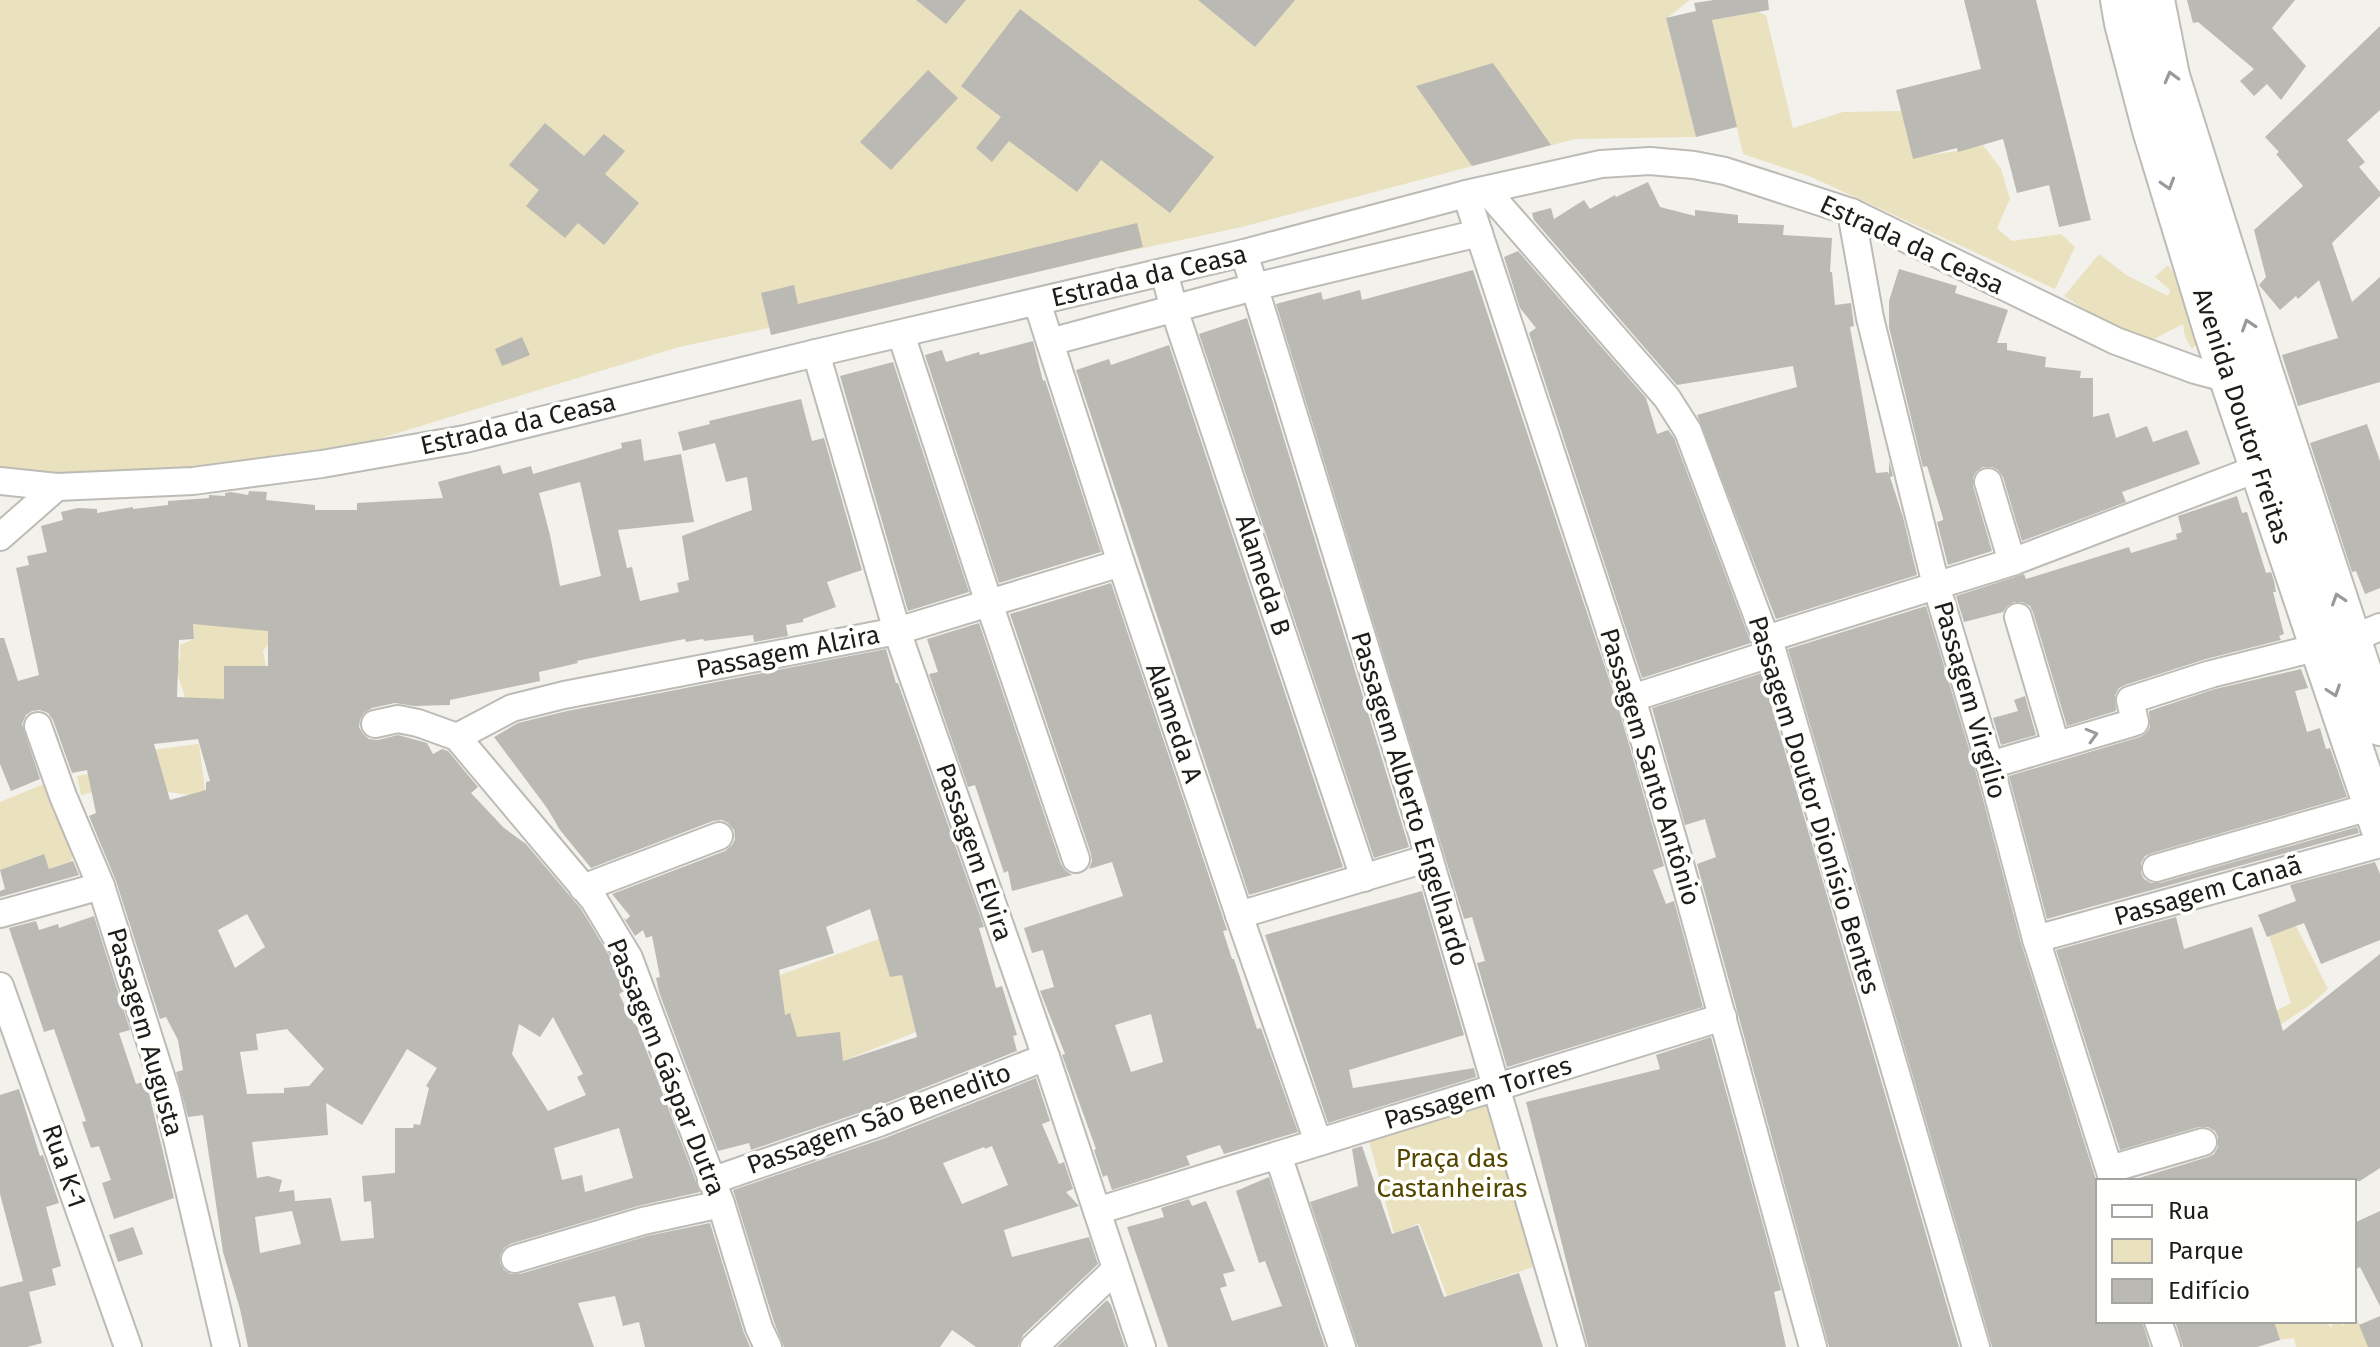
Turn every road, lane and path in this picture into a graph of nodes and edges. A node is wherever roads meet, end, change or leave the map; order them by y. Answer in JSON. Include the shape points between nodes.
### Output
{"nodes":[{"id":1,"x":2120,"y":0,"type":"edge"},
{"id":2,"x":2155,"y":0,"type":"edge"},
{"id":3,"x":1476,"y":192,"type":"junction"},
{"id":4,"x":1851,"y":212,"type":"junction"},
{"id":5,"x":1479,"y":233,"type":"junction"},
{"id":6,"x":1244,"y":253,"type":"junction"},
{"id":7,"x":1164,"y":272,"type":"junction"},
{"id":8,"x":1254,"y":287,"type":"junction"},
{"id":9,"x":1037,"y":302,"type":"junction"},
{"id":10,"x":1174,"y":309,"type":"junction"},
{"id":11,"x":901,"y":334,"type":"junction"},
{"id":12,"x":1050,"y":342,"type":"junction"},
{"id":13,"x":816,"y":353,"type":"junction"},
{"id":14,"x":2246,"y":375,"type":"junction"},
{"id":15,"x":2259,"y":468,"type":"junction"},
{"id":16,"x":0,"y":481,"type":"edge"},
{"id":17,"x":1988,"y":482,"type":"dead end"},
{"id":18,"x":57,"y":487,"type":"junction"},
{"id":19,"x":0,"y":537,"type":"edge"},
{"id":20,"x":2012,"y":562,"type":"junction"},
{"id":21,"x":1121,"y":563,"type":"junction"},
{"id":22,"x":1936,"y":585,"type":"junction"},
{"id":23,"x":989,"y":603,"type":"junction"},
{"id":24,"x":2018,"y":617,"type":"dead end"},
{"id":25,"x":897,"y":631,"type":"junction"},
{"id":26,"x":2350,"y":638,"type":"edge"},
{"id":27,"x":1770,"y":646,"type":"junction"},
{"id":28,"x":1632,"y":698,"type":"junction"},
{"id":29,"x":375,"y":724,"type":"dead end"},
{"id":30,"x":38,"y":726,"type":"dead end"},
{"id":31,"x":2380,"y":726,"type":"edge"},
{"id":32,"x":457,"y":737,"type":"junction"},
{"id":33,"x":2056,"y":745,"type":"junction"},
{"id":34,"x":1990,"y":765,"type":"junction"},
{"id":35,"x":2377,"y":817,"type":"edge"},
{"id":36,"x":719,"y":836,"type":"dead end"},
{"id":37,"x":2380,"y":844,"type":"edge"},
{"id":38,"x":1429,"y":858,"type":"junction"},
{"id":39,"x":1076,"y":859,"type":"dead end"},
{"id":40,"x":2156,"y":868,"type":"dead end"},
{"id":41,"x":1364,"y":878,"type":"junction"},
{"id":42,"x":101,"y":886,"type":"junction"},
{"id":43,"x":583,"y":888,"type":"junction"},
{"id":44,"x":0,"y":914,"type":"edge"},
{"id":45,"x":1239,"y":915,"type":"junction"},
{"id":46,"x":2036,"y":939,"type":"junction"},
{"id":47,"x":0,"y":986,"type":"edge"},
{"id":48,"x":1723,"y":1017,"type":"junction"},
{"id":49,"x":1046,"y":1057,"type":"junction"},
{"id":50,"x":1495,"y":1087,"type":"junction"},
{"id":51,"x":1318,"y":1142,"type":"junction"},
{"id":52,"x":2203,"y":1142,"type":"dead end"},
{"id":53,"x":1278,"y":1155,"type":"junction"},
{"id":54,"x":2112,"y":1175,"type":"edge"},
{"id":55,"x":716,"y":1192,"type":"junction"},
{"id":56,"x":1097,"y":1211,"type":"junction"},
{"id":57,"x":515,"y":1259,"type":"dead end"},
{"id":58,"x":1115,"y":1270,"type":"junction"},
{"id":59,"x":2159,"y":1323,"type":"edge"},
{"id":60,"x":128,"y":1347,"type":"edge"},
{"id":61,"x":226,"y":1347,"type":"edge"},
{"id":62,"x":768,"y":1347,"type":"edge"},
{"id":63,"x":1034,"y":1347,"type":"edge"},
{"id":64,"x":1142,"y":1347,"type":"edge"},
{"id":65,"x":1342,"y":1347,"type":"edge"},
{"id":66,"x":1572,"y":1347,"type":"edge"},
{"id":67,"x":1813,"y":1347,"type":"edge"},
{"id":68,"x":1976,"y":1347,"type":"edge"},
{"id":69,"x":2167,"y":1347,"type":"edge"}],
"edges":[{"from":1,"to":14,"type":"main road","name":"Avenida Doutor Freitas","one_way":true,"via":[[2152,130]]},
{"from":14,"to":2,"type":"main road","name":"Avenida Doutor Freitas","one_way":true},
{"from":3,"to":4,"type":"street","name":"Estrada da Ceasa","via":[[1601,164],[1650,161],[1737,174]]},
{"from":3,"to":5,"type":"street","name":"Passagem Santo Antônio"},
{"from":3,"to":6,"type":"street","name":"Estrada da Ceasa"},
{"from":3,"to":27,"type":"street","name":"Passagem Doutor Dionísio Bentes","via":[[1676,410]]},
{"from":4,"to":14,"type":"street","name":"Estrada da Ceasa","via":[[2116,341],[2185,367]]},
{"from":4,"to":22,"type":"street","name":"Passagem Virgílio","via":[[1870,318]]},
{"from":5,"to":8,"type":"street","name":"Estrada da Ceasa"},
{"from":5,"to":28,"type":"street","name":"Passagem Santo Antônio"},
{"from":6,"to":7,"type":"street","name":"Estrada da Ceasa"},
{"from":6,"to":8,"type":"street","name":"Passagem Alberto Engelhardo"},
{"from":7,"to":9,"type":"street","name":"Estrada da Ceasa"},
{"from":7,"to":10,"type":"street","name":"Alameda B"},
{"from":8,"to":10,"type":"street","name":"Estrada da Ceasa"},
{"from":8,"to":38,"type":"street","name":"Passagem Alberto Engelhardo"},
{"from":9,"to":11,"type":"street","name":"Estrada da Ceasa"},
{"from":9,"to":12,"type":"street","name":"Alameda A"},
{"from":10,"to":12,"type":"street","name":"Estrada da Ceasa"},
{"from":10,"to":41,"type":"street","name":"Alameda B"},
{"from":11,"to":13,"type":"street","name":"Estrada da Ceasa"},
{"from":11,"to":23,"type":"street"},
{"from":12,"to":21,"type":"street","name":"Alameda A"},
{"from":13,"to":18,"type":"street","name":"Estrada da Ceasa","via":[[465,439],[193,481]]},
{"from":13,"to":25,"type":"street","name":"Passagem Elvira"},
{"from":14,"to":15,"type":"main road","name":"Avenida Doutor Freitas"},
{"from":26,"to":14,"type":"main road","name":"Avenida Doutor Freitas","one_way":true},
{"from":15,"to":20,"type":"street"},
{"from":15,"to":26,"type":"main road","name":"Avenida Doutor Freitas"},
{"from":16,"to":18,"type":"street","name":"Estrada da Ceasa"},
{"from":17,"to":20,"type":"street"},
{"from":18,"to":19,"type":"street"},
{"from":20,"to":22,"type":"street"},
{"from":21,"to":23,"type":"street","name":"Passagem Alzira"},
{"from":21,"to":45,"type":"street","name":"Alameda A"},
{"from":22,"to":27,"type":"street"},
{"from":22,"to":34,"type":"street","name":"Passagem Virgílio"},
{"from":23,"to":25,"type":"street","name":"Passagem Alzira"},
{"from":23,"to":39,"type":"street"},
{"from":24,"to":33,"type":"street"},
{"from":25,"to":32,"type":"street","name":"Passagem Alzira","via":[[564,695],[512,708]]},
{"from":25,"to":49,"type":"street","name":"Passagem Elvira"},
{"from":26,"to":31,"type":"main road","name":"Avenida Doutor Freitas"},
{"from":33,"to":26,"type":"street","one_way":true,"via":[[2135,722],[2130,700]]},
{"from":26,"to":35,"type":"main road","name":"Avenida Doutor Freitas","one_way":true},
{"from":27,"to":28,"type":"street"},
{"from":27,"to":68,"type":"street","name":"Passagem Doutor Dionísio Bentes"},
{"from":28,"to":48,"type":"street","name":"Passagem Santo Antônio"},
{"from":29,"to":32,"type":"street","via":[[398,719]]},
{"from":30,"to":42,"type":"street","name":"Passagem Augusta"},
{"from":32,"to":43,"type":"street","name":"Passagem Gáspar Dutra"},
{"from":33,"to":34,"type":"street"},
{"from":34,"to":46,"type":"street","name":"Passagem Virgílio"},
{"from":35,"to":40,"type":"street"},
{"from":36,"to":43,"type":"street"},
{"from":37,"to":46,"type":"street","name":"Passagem Canaã"},
{"from":38,"to":41,"type":"street"},
{"from":38,"to":50,"type":"street","name":"Passagem Alberto Engelhardo"},
{"from":41,"to":45,"type":"street"},
{"from":42,"to":44,"type":"street"},
{"from":42,"to":61,"type":"street","name":"Passagem Augusta","via":[[166,1092]]},
{"from":43,"to":55,"type":"street","name":"Passagem Gáspar Dutra","via":[[629,958]]},
{"from":45,"to":51,"type":"street","name":"Alameda A"},
{"from":46,"to":54,"type":"street","name":"Passagem Virgílio"},
{"from":47,"to":60,"type":"street","name":"Rua K-1"},
{"from":48,"to":50,"type":"street","name":"Passagem Torres"},
{"from":48,"to":67,"type":"street","name":"Passagem Santo Antônio"},
{"from":49,"to":55,"type":"street","name":"Passagem São Benedito"},
{"from":49,"to":56,"type":"street","name":"Passagem Elvira"},
{"from":50,"to":51,"type":"street","name":"Passagem Torres"},
{"from":50,"to":66,"type":"street","name":"Passagem Alberto Engelhardo"},
{"from":51,"to":53,"type":"street","name":"Passagem Torres"},
{"from":52,"to":54,"type":"street"},
{"from":53,"to":56,"type":"street","name":"Passagem Torres"},
{"from":53,"to":65,"type":"street"},
{"from":55,"to":57,"type":"street","name":"Passagem São Benedito","via":[[643,1221]]},
{"from":55,"to":62,"type":"street","name":"Passagem Gáspar Dutra"},
{"from":56,"to":58,"type":"street","name":"Passagem Elvira"},
{"from":58,"to":63,"type":"street"},
{"from":58,"to":64,"type":"street","name":"Passagem Elvira"},
{"from":59,"to":69,"type":"street"}]}
